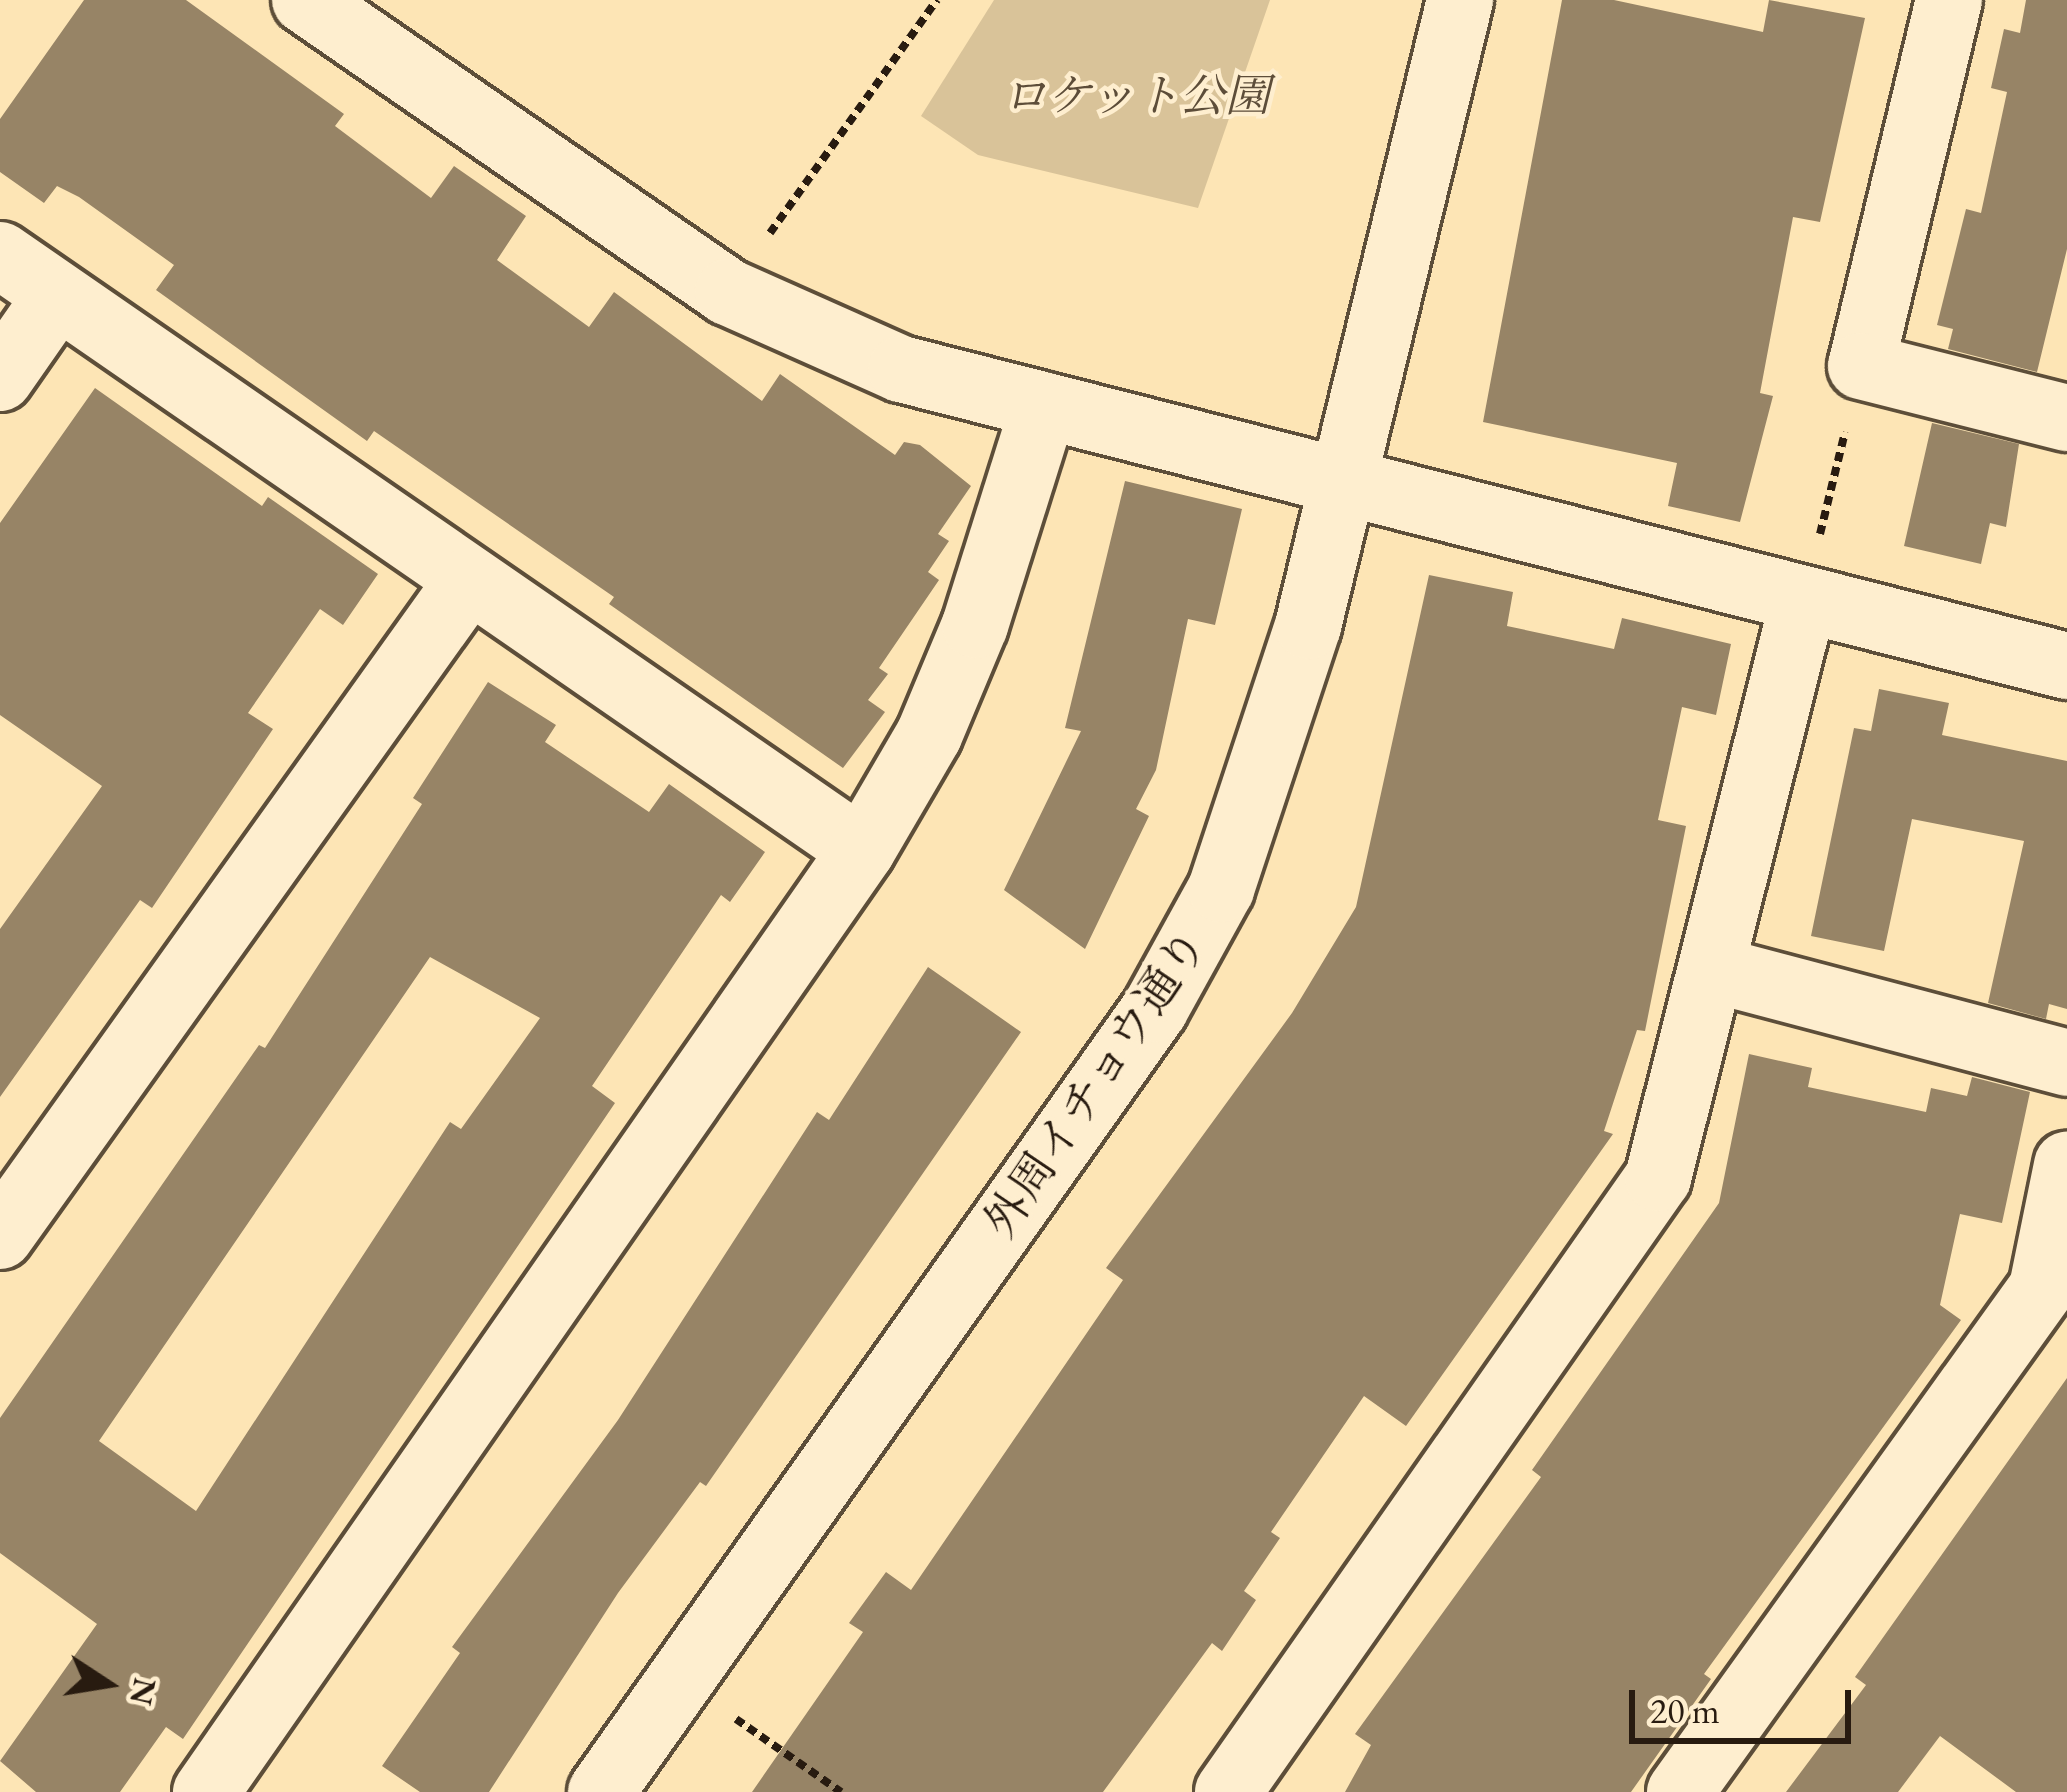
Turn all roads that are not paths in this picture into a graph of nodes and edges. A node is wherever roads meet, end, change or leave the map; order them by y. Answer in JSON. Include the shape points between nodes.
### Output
{"nodes":[{"id":1,"x":305,"y":0,"type":"edge"},
{"id":2,"x":1460,"y":0,"type":"edge"},
{"id":3,"x":1949,"y":0,"type":"edge"},
{"id":4,"x":0,"y":255,"type":"edge"},
{"id":5,"x":57,"y":296,"type":"junction"},
{"id":6,"x":0,"y":378,"type":"edge"},
{"id":7,"x":1043,"y":406,"type":"junction"},
{"id":8,"x":2067,"y":418,"type":"edge"},
{"id":9,"x":1343,"y":480,"type":"junction"},
{"id":10,"x":468,"y":581,"type":"junction"},
{"id":11,"x":1804,"y":599,"type":"junction"},
{"id":12,"x":2067,"y":666,"type":"edge"},
{"id":13,"x":862,"y":850,"type":"junction"},
{"id":14,"x":1712,"y":969,"type":"junction"},
{"id":15,"x":2067,"y":1063,"type":"edge"},
{"id":16,"x":2067,"y":1165,"type":"edge"},
{"id":17,"x":0,"y":1236,"type":"edge"},
{"id":18,"x":206,"y":1792,"type":"edge"},
{"id":19,"x":602,"y":1792,"type":"edge"},
{"id":20,"x":1228,"y":1792,"type":"edge"},
{"id":21,"x":1680,"y":1792,"type":"edge"}],
"edges":[{"from":1,"to":7,"type":"street","via":[[728,292],[901,369]]},
{"from":2,"to":9,"type":"street","name":"外周イチョウ通り"},
{"from":3,"to":8,"type":"street","via":[[1861,366]]},
{"from":4,"to":5,"type":"street"},
{"from":5,"to":6,"type":"street"},
{"from":5,"to":10,"type":"street"},
{"from":7,"to":9,"type":"street"},
{"from":7,"to":13,"type":"street","via":[[975,625],[929,735]]},
{"from":9,"to":11,"type":"street"},
{"from":9,"to":19,"type":"street","name":"外周イチョウ通り","via":[[1275,740],[1210,909],[1155,1009]]},
{"from":10,"to":13,"type":"street"},
{"from":10,"to":17,"type":"street"},
{"from":11,"to":12,"type":"street"},
{"from":11,"to":14,"type":"street"},
{"from":13,"to":18,"type":"street"},
{"from":14,"to":15,"type":"street"},
{"from":14,"to":20,"type":"street","via":[[1658,1178]]},
{"from":16,"to":21,"type":"street","via":[[2042,1288]]}]}
